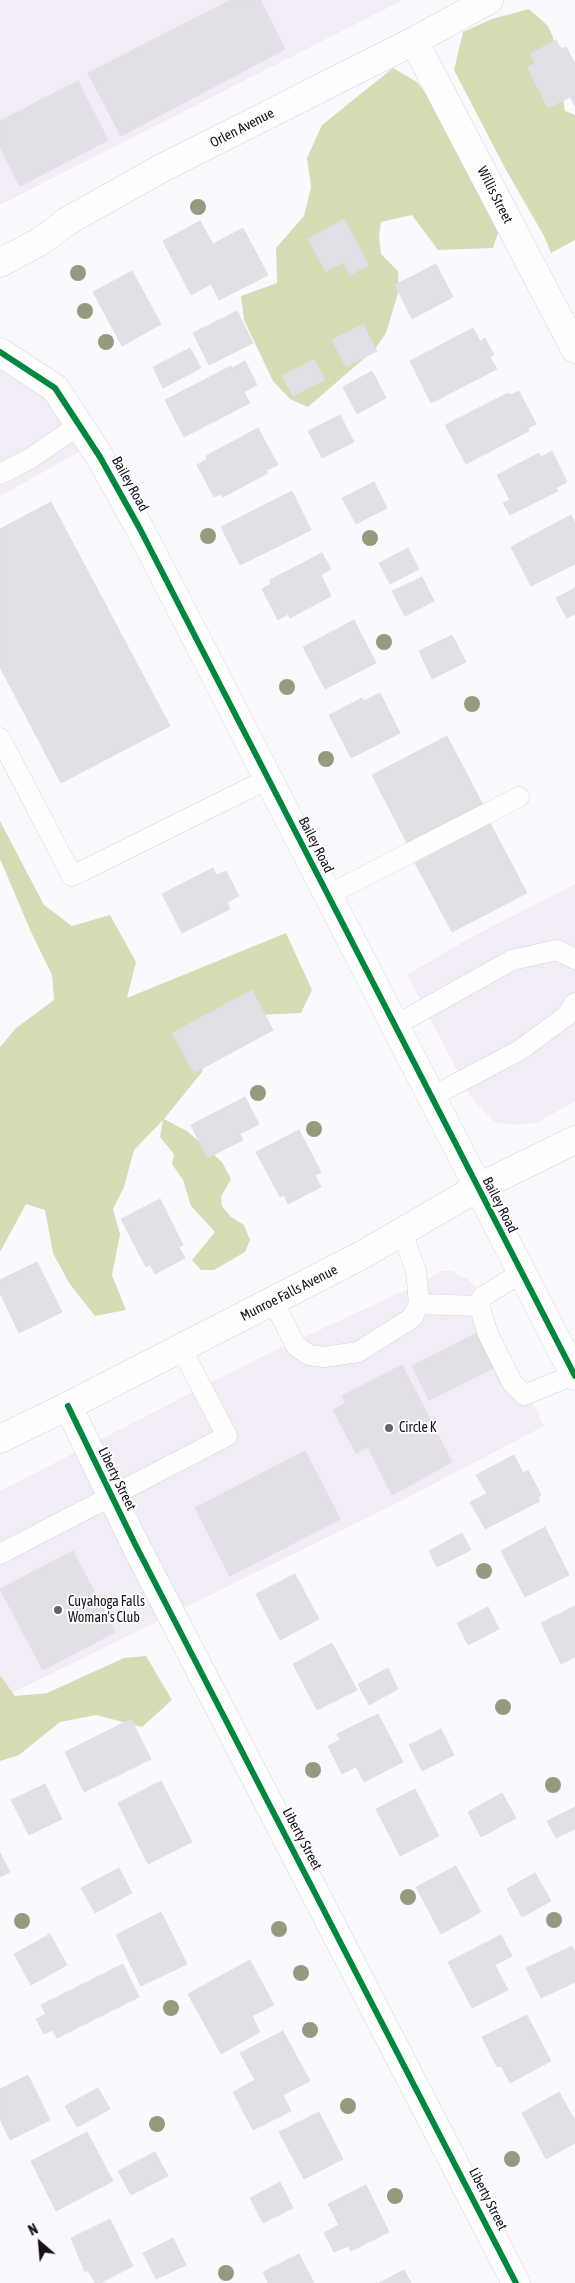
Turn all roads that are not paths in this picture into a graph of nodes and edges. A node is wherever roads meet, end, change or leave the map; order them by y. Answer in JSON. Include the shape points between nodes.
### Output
{"nodes":[{"id":1,"x":489,"y":0,"type":"edge"},
{"id":2,"x":414,"y":41,"type":"junction"},
{"id":3,"x":0,"y":264,"type":"edge"},
{"id":4,"x":575,"y":349,"type":"edge"},
{"id":5,"x":0,"y":352,"type":"edge"},
{"id":6,"x":79,"y":424,"type":"junction"},
{"id":7,"x":0,"y":474,"type":"edge"},
{"id":8,"x":0,"y":738,"type":"edge"},
{"id":9,"x":268,"y":779,"type":"junction"},
{"id":10,"x":519,"y":797,"type":"dead end"},
{"id":11,"x":328,"y":895,"type":"junction"},
{"id":12,"x":575,"y":959,"type":"edge"},
{"id":13,"x":575,"y":1003,"type":"edge"},
{"id":14,"x":394,"y":1026,"type":"junction"},
{"id":15,"x":431,"y":1097,"type":"junction"},
{"id":16,"x":575,"y":1140,"type":"edge"},
{"id":17,"x":477,"y":1188,"type":"junction"},
{"id":18,"x":402,"y":1232,"type":"junction"},
{"id":19,"x":521,"y":1272,"type":"junction"},
{"id":20,"x":273,"y":1301,"type":"junction"},
{"id":21,"x":419,"y":1304,"type":"junction"},
{"id":22,"x":479,"y":1306,"type":"junction"},
{"id":23,"x":181,"y":1348,"type":"junction"},
{"id":24,"x":575,"y":1376,"type":"edge"},
{"id":25,"x":68,"y":1406,"type":"junction"},
{"id":26,"x":0,"y":1439,"type":"edge"},
{"id":27,"x":112,"y":1496,"type":"junction"},
{"id":28,"x":0,"y":1554,"type":"edge"},
{"id":29,"x":516,"y":2283,"type":"edge"}],
"edges":[{"from":1,"to":2,"type":"street","name":"Orlen Avenue"},
{"from":2,"to":3,"type":"street","name":"Orlen Avenue","via":[[155,172]]},
{"from":2,"to":4,"type":"street","name":"Willis Street"},
{"from":5,"to":6,"type":"street","name":"Bailey Road","via":[[54,388]]},
{"from":6,"to":7,"type":"lane","via":[[31,458]]},
{"from":6,"to":9,"type":"street","name":"Bailey Road","via":[[140,529]]},
{"from":8,"to":9,"type":"lane","via":[[72,876]]},
{"from":9,"to":11,"type":"street","name":"Bailey Road"},
{"from":10,"to":11,"type":"lane"},
{"from":11,"to":14,"type":"street","name":"Bailey Road"},
{"from":12,"to":14,"type":"lane","via":[[557,950],[512,960]]},
{"from":13,"to":15,"type":"lane","via":[[566,1016],[520,1050]]},
{"from":14,"to":15,"type":"street","name":"Bailey Road"},
{"from":15,"to":17,"type":"street","name":"Bailey Road"},
{"from":16,"to":17,"type":"street","name":"Munroe Falls Avenue"},
{"from":17,"to":18,"type":"street","name":"Munroe Falls Avenue"},
{"from":17,"to":19,"type":"street","name":"Bailey Road"},
{"from":18,"to":20,"type":"street","name":"Munroe Falls Avenue"},
{"from":18,"to":21,"type":"lane","via":[[416,1271]]},
{"from":19,"to":22,"type":"lane","via":[[482,1297]]},
{"from":19,"to":24,"type":"street","name":"Bailey Road"},
{"from":20,"to":21,"type":"lane","via":[[296,1346],[308,1355],[324,1357],[358,1352],[412,1318]]},
{"from":20,"to":23,"type":"street","name":"Munroe Falls Avenue"},
{"from":21,"to":22,"type":"lane"},
{"from":22,"to":24,"type":"lane","via":[[488,1334],[508,1374],[524,1394]]},
{"from":23,"to":25,"type":"street","name":"Munroe Falls Avenue"},
{"from":23,"to":27,"type":"lane","via":[[227,1436]]},
{"from":25,"to":26,"type":"street","name":"Munroe Falls Avenue"},
{"from":25,"to":27,"type":"street","name":"Liberty Street"},
{"from":27,"to":28,"type":"lane"},
{"from":27,"to":29,"type":"street","name":"Liberty Street"}]}
